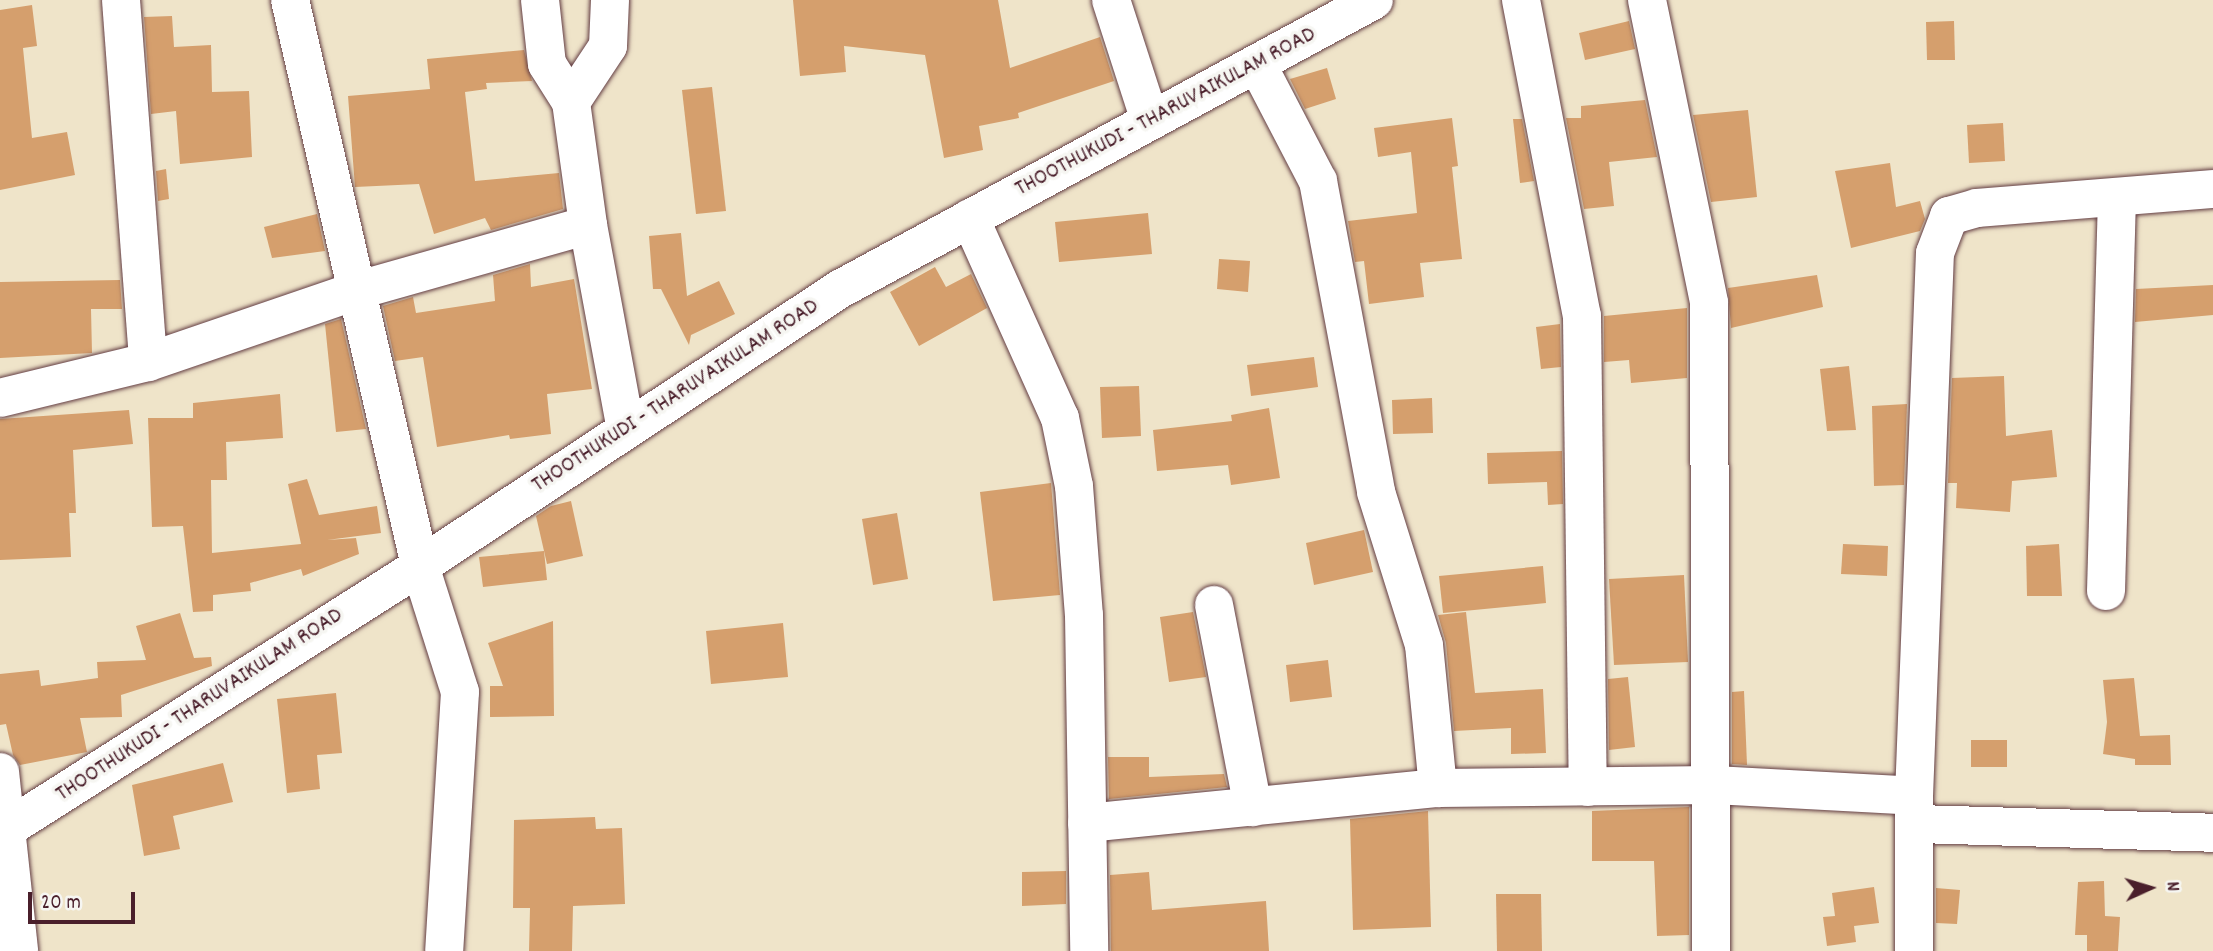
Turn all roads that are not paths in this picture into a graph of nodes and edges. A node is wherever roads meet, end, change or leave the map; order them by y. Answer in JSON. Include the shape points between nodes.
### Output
{"nodes":[{"id":1,"x":121,"y":0,"type":"edge"},
{"id":2,"x":289,"y":0,"type":"edge"},
{"id":3,"x":540,"y":0,"type":"edge"},
{"id":4,"x":610,"y":0,"type":"edge"},
{"id":5,"x":1111,"y":0,"type":"edge"},
{"id":6,"x":1374,"y":0,"type":"edge"},
{"id":7,"x":1521,"y":0,"type":"edge"},
{"id":8,"x":1647,"y":0,"type":"edge"},
{"id":9,"x":1257,"y":64,"type":"junction"},
{"id":10,"x":572,"y":102,"type":"junction"},
{"id":11,"x":1150,"y":121,"type":"junction"},
{"id":12,"x":2213,"y":189,"type":"edge"},
{"id":13,"x":2117,"y":197,"type":"junction"},
{"id":14,"x":970,"y":218,"type":"junction"},
{"id":15,"x":588,"y":225,"type":"junction"},
{"id":16,"x":355,"y":291,"type":"junction"},
{"id":17,"x":148,"y":362,"type":"junction"},
{"id":18,"x":0,"y":398,"type":"edge"},
{"id":19,"x":626,"y":430,"type":"junction"},
{"id":20,"x":420,"y":566,"type":"junction"},
{"id":21,"x":2106,"y":591,"type":"dead end"},
{"id":22,"x":1214,"y":605,"type":"dead end"},
{"id":23,"x":0,"y":772,"type":"edge"},
{"id":24,"x":1714,"y":785,"type":"junction"},
{"id":25,"x":1588,"y":787,"type":"junction"},
{"id":26,"x":1438,"y":788,"type":"junction"},
{"id":27,"x":1253,"y":807,"type":"junction"},
{"id":28,"x":1916,"y":810,"type":"junction"},
{"id":29,"x":1087,"y":823,"type":"junction"},
{"id":30,"x":4,"y":831,"type":"edge"},
{"id":31,"x":2213,"y":833,"type":"edge"},
{"id":32,"x":19,"y":951,"type":"edge"},
{"id":33,"x":444,"y":951,"type":"edge"},
{"id":34,"x":1090,"y":951,"type":"edge"},
{"id":35,"x":1712,"y":951,"type":"edge"},
{"id":36,"x":1914,"y":951,"type":"edge"}],
"edges":[{"from":1,"to":17,"type":"street"},
{"from":2,"to":16,"type":"street"},
{"from":3,"to":10,"type":"street","via":[[548,64]]},
{"from":4,"to":10,"type":"street","via":[[608,46]]},
{"from":5,"to":11,"type":"street"},
{"from":6,"to":9,"type":"street","name":"THOOTHUKUDI - THARUVAIKULAM ROAD"},
{"from":7,"to":25,"type":"street","via":[[1582,316]]},
{"from":8,"to":24,"type":"street","via":[[1709,303]]},
{"from":9,"to":11,"type":"street","name":"THOOTHUKUDI - THARUVAIKULAM ROAD"},
{"from":9,"to":26,"type":"street","via":[[1318,181],[1376,492],[1424,645]]},
{"from":10,"to":15,"type":"street"},
{"from":11,"to":14,"type":"street","name":"THOOTHUKUDI - THARUVAIKULAM ROAD"},
{"from":12,"to":13,"type":"street"},
{"from":13,"to":21,"type":"street"},
{"from":13,"to":28,"type":"street","via":[[1977,208],[1949,216],[1935,253]]},
{"from":14,"to":19,"type":"street","name":"THOOTHUKUDI - THARUVAIKULAM ROAD","via":[[840,289]]},
{"from":14,"to":29,"type":"street","via":[[1060,418],[1074,486],[1084,615]]},
{"from":15,"to":16,"type":"street"},
{"from":15,"to":19,"type":"street"},
{"from":16,"to":17,"type":"street"},
{"from":16,"to":20,"type":"street"},
{"from":17,"to":18,"type":"street"},
{"from":19,"to":20,"type":"street","name":"THOOTHUKUDI - THARUVAIKULAM ROAD"},
{"from":20,"to":30,"type":"street","name":"THOOTHUKUDI - THARUVAIKULAM ROAD"},
{"from":20,"to":33,"type":"street","via":[[460,692]]},
{"from":22,"to":27,"type":"street"},
{"from":23,"to":30,"type":"street"},
{"from":24,"to":25,"type":"street"},
{"from":24,"to":28,"type":"street"},
{"from":24,"to":35,"type":"street"},
{"from":25,"to":26,"type":"street"},
{"from":26,"to":27,"type":"street"},
{"from":27,"to":29,"type":"street"},
{"from":28,"to":31,"type":"street"},
{"from":28,"to":36,"type":"street"},
{"from":29,"to":34,"type":"street"},
{"from":30,"to":32,"type":"street"}]}
